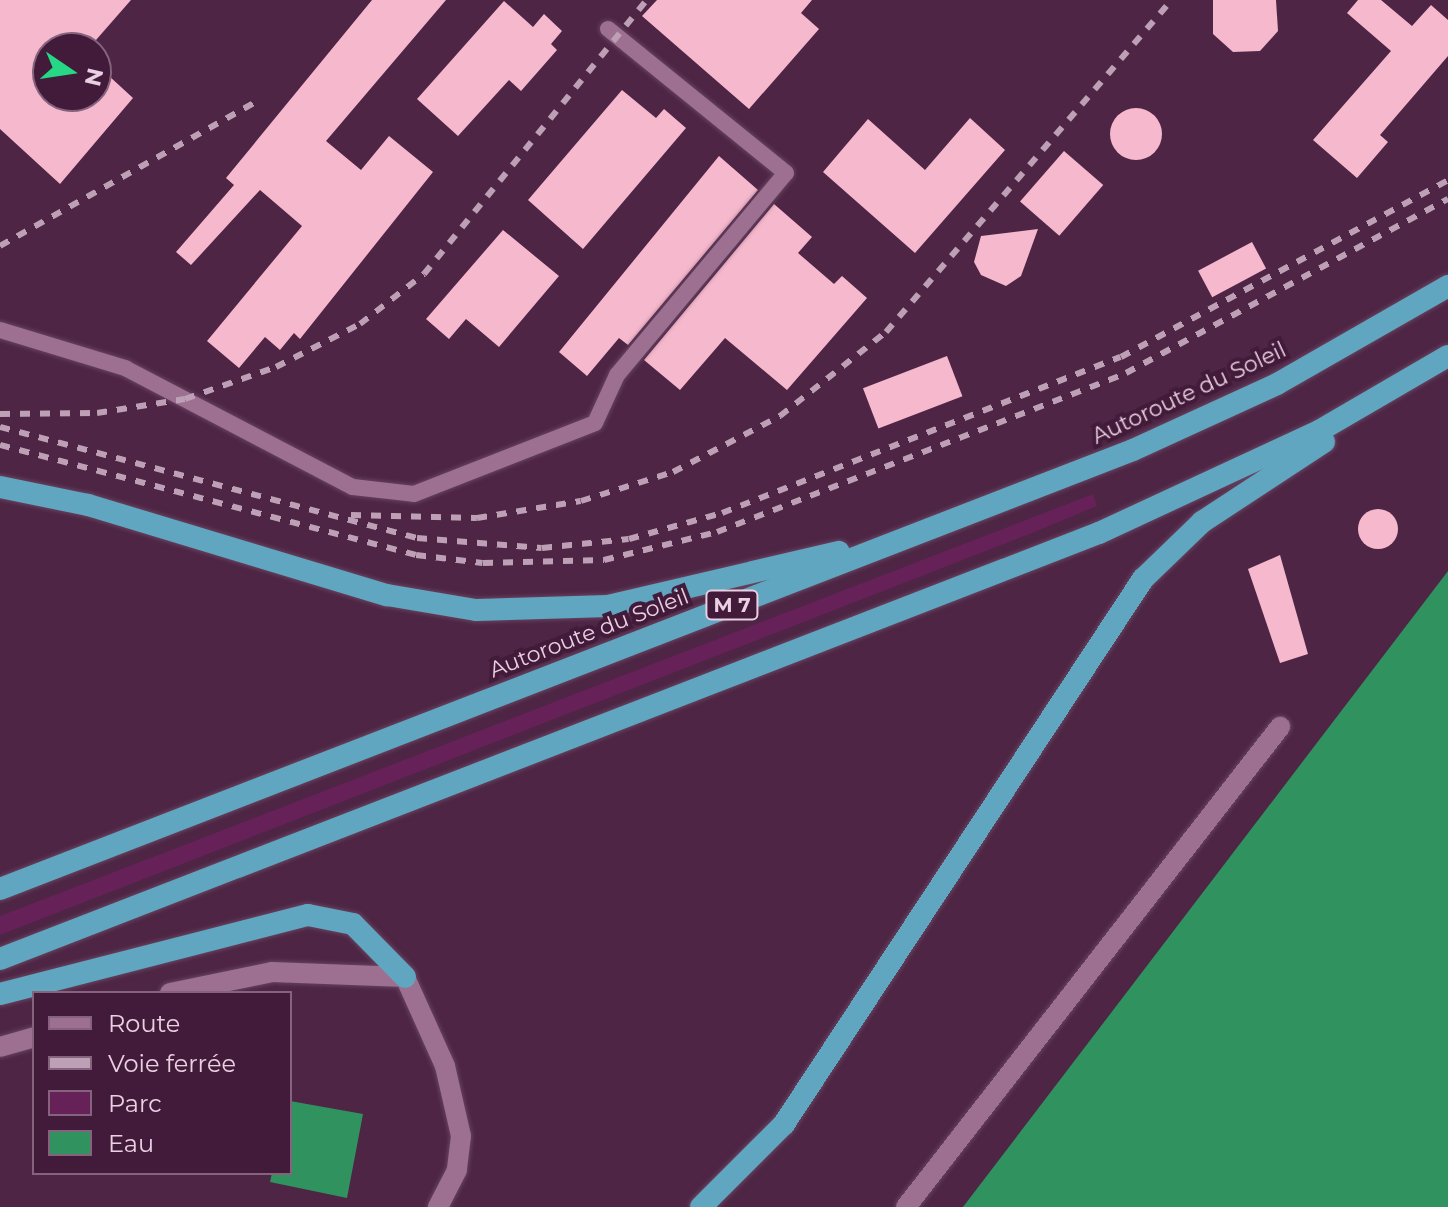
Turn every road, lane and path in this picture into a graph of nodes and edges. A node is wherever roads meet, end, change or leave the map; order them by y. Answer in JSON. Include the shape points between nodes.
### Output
{"nodes":[{"id":1,"x":608,"y":29,"type":"dead end"},
{"id":2,"x":1448,"y":286,"type":"edge"},
{"id":3,"x":0,"y":330,"type":"edge"},
{"id":4,"x":1448,"y":358,"type":"edge"},
{"id":5,"x":0,"y":487,"type":"edge"},
{"id":6,"x":925,"y":531,"type":"junction"},
{"id":7,"x":1280,"y":727,"type":"dead end"},
{"id":8,"x":0,"y":889,"type":"edge"},
{"id":9,"x":0,"y":959,"type":"edge"},
{"id":10,"x":405,"y":977,"type":"junction"},
{"id":11,"x":180,"y":991,"type":"edge"},
{"id":12,"x":0,"y":994,"type":"edge"},
{"id":13,"x":32,"y":1038,"type":"edge"},
{"id":14,"x":0,"y":1047,"type":"edge"},
{"id":15,"x":438,"y":1207,"type":"edge"},
{"id":16,"x":701,"y":1207,"type":"edge"},
{"id":17,"x":906,"y":1207,"type":"edge"}],
"edges":[{"from":1,"to":3,"type":"lane","via":[[786,173],[617,375],[595,423],[414,494],[353,487],[125,368]]},
{"from":2,"to":6,"type":"highway","name":"Autoroute du Soleil","number":"M 7","via":[[1204,419]]},
{"from":4,"to":9,"type":"highway","via":[[1285,448],[1099,533]]},
{"from":4,"to":16,"type":"highway","via":[[1166,553],[1114,618],[784,1124]]},
{"from":5,"to":6,"type":"highway","via":[[88,505],[387,595],[513,612],[647,599]]},
{"from":6,"to":8,"type":"highway","name":"Autoroute du Soleil","number":"M 7"},
{"from":7,"to":17,"type":"street"},
{"from":10,"to":11,"type":"street","via":[[272,972]]},
{"from":10,"to":12,"type":"highway","via":[[353,924],[308,915]]},
{"from":10,"to":15,"type":"street","via":[[445,1066],[461,1136],[457,1170]]},
{"from":13,"to":14,"type":"street"}]}
